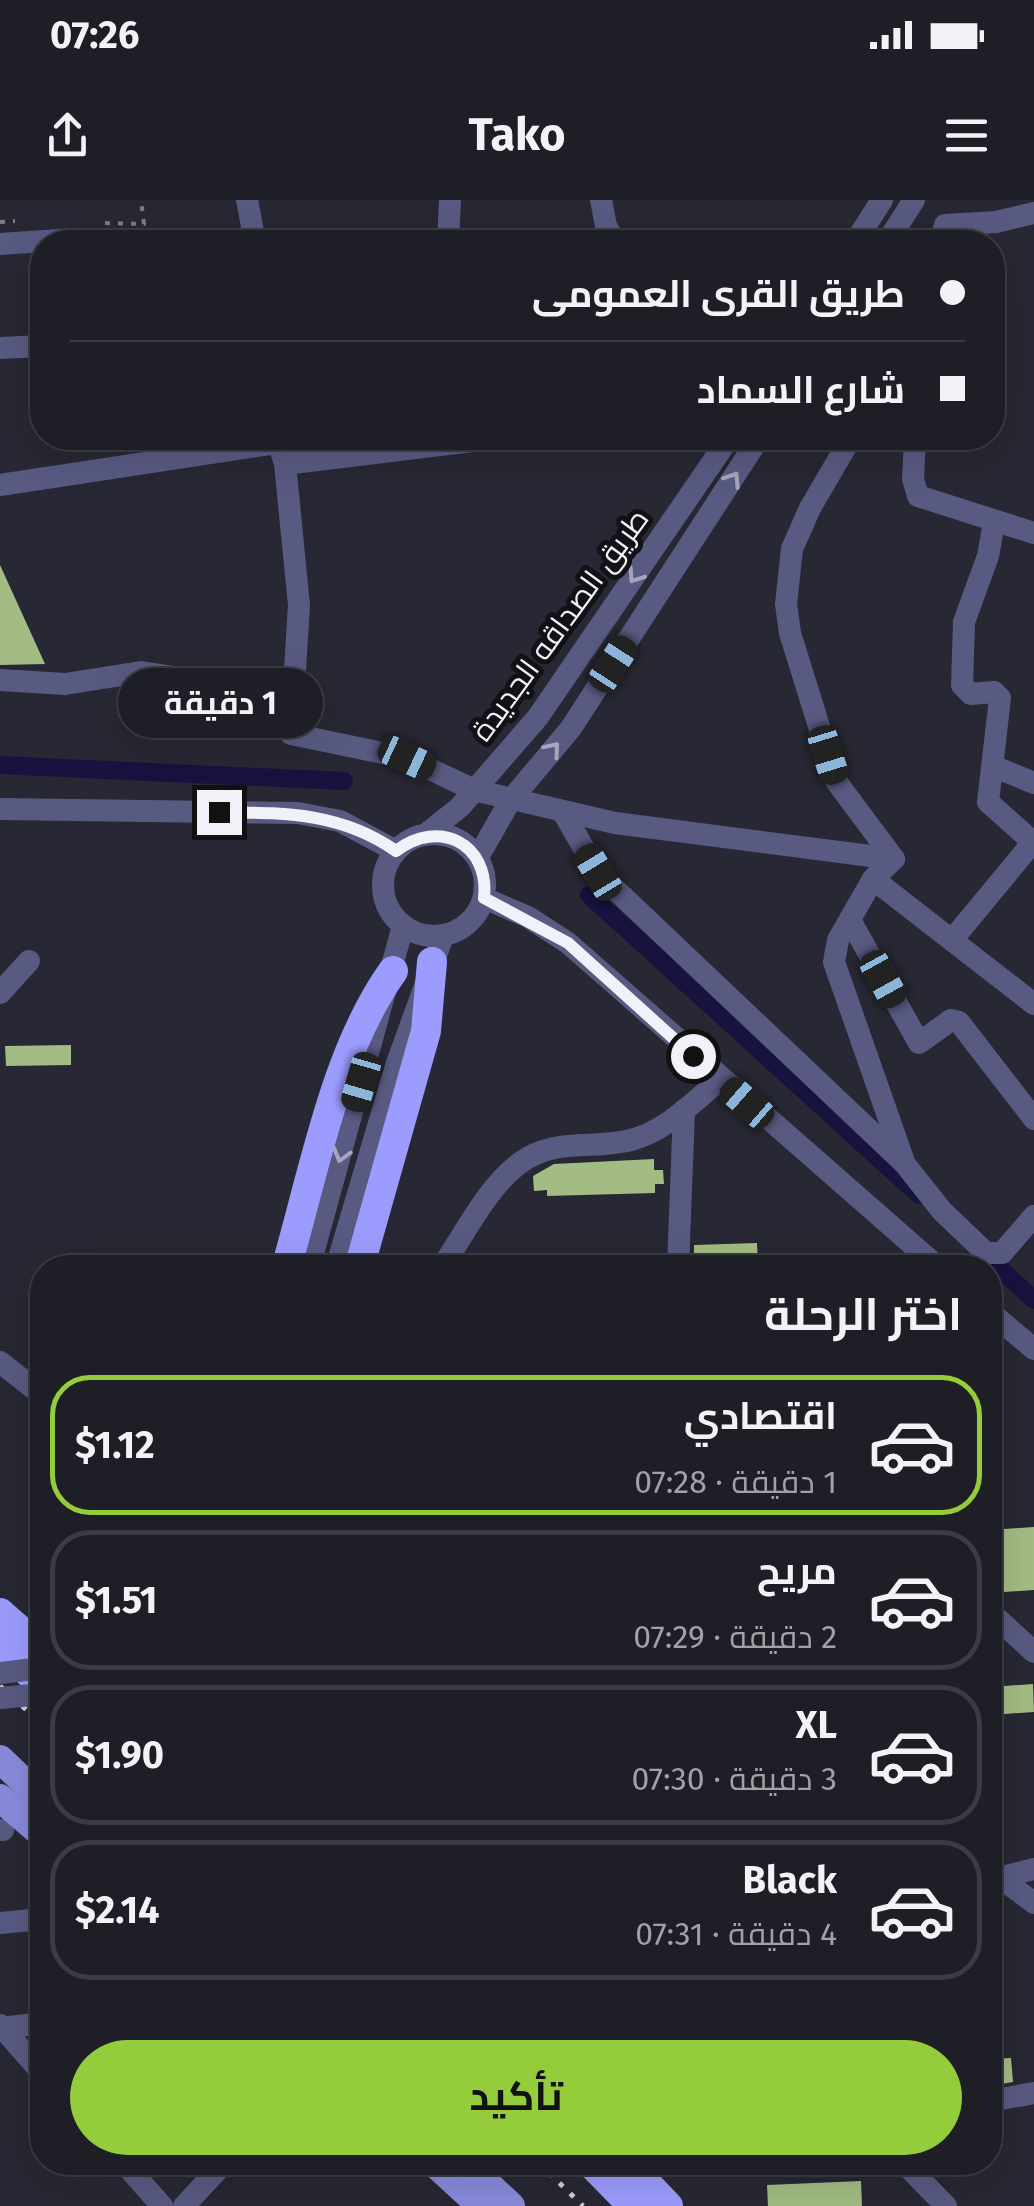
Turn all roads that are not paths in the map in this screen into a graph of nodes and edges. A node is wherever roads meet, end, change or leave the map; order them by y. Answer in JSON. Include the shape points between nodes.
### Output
{"nodes":[{"id":1,"x":247,"y":200,"type":"edge"},
{"id":2,"x":450,"y":200,"type":"edge"},
{"id":3,"x":601,"y":200,"type":"edge"},
{"id":4,"x":882,"y":200,"type":"edge"},
{"id":5,"x":911,"y":206,"type":"edge"},
{"id":6,"x":1034,"y":212,"type":"edge"},
{"id":7,"x":253,"y":230,"type":"edge"},
{"id":8,"x":449,"y":230,"type":"edge"},
{"id":9,"x":608,"y":230,"type":"edge"},
{"id":10,"x":862,"y":230,"type":"edge"},
{"id":11,"x":894,"y":230,"type":"edge"},
{"id":12,"x":938,"y":230,"type":"edge"},
{"id":13,"x":961,"y":230,"type":"edge"},
{"id":14,"x":30,"y":242,"type":"edge"},
{"id":15,"x":0,"y":244,"type":"edge"},
{"id":16,"x":30,"y":347,"type":"edge"},
{"id":17,"x":0,"y":348,"type":"edge"},
{"id":18,"x":264,"y":450,"type":"edge"},
{"id":19,"x":279,"y":450,"type":"edge"},
{"id":20,"x":718,"y":450,"type":"edge"},
{"id":21,"x":751,"y":450,"type":"edge"},
{"id":22,"x":845,"y":450,"type":"edge"},
{"id":23,"x":914,"y":450,"type":"edge"},
{"id":24,"x":0,"y":485,"type":"edge"},
{"id":25,"x":994,"y":523,"type":"junction"},
{"id":26,"x":1034,"y":533,"type":"edge"},
{"id":27,"x":0,"y":680,"type":"edge"},
{"id":28,"x":290,"y":695,"type":"junction"},
{"id":29,"x":994,"y":767,"type":"junction"},
{"id":30,"x":1034,"y":782,"type":"edge"},
{"id":31,"x":474,"y":790,"type":"junction"},
{"id":32,"x":510,"y":801,"type":"junction"},
{"id":33,"x":0,"y":809,"type":"edge"},
{"id":34,"x":563,"y":812,"type":"junction"},
{"id":35,"x":426,"y":834,"type":"junction"},
{"id":36,"x":1034,"y":843,"type":"edge"},
{"id":37,"x":396,"y":851,"type":"junction"},
{"id":38,"x":478,"y":858,"type":"junction"},
{"id":39,"x":894,"y":858,"type":"junction"},
{"id":40,"x":873,"y":879,"type":"junction"},
{"id":41,"x":484,"y":898,"type":"junction"},
{"id":42,"x":850,"y":920,"type":"junction"},
{"id":43,"x":404,"y":926,"type":"junction"},
{"id":44,"x":952,"y":940,"type":"junction"},
{"id":45,"x":437,"y":949,"type":"junction"},
{"id":46,"x":29,"y":961,"type":"dead end"},
{"id":47,"x":393,"y":971,"type":"junction"},
{"id":48,"x":0,"y":993,"type":"edge"},
{"id":49,"x":1033,"y":1000,"type":"edge"},
{"id":50,"x":720,"y":1080,"type":"junction"},
{"id":51,"x":684,"y":1110,"type":"junction"},
{"id":52,"x":1034,"y":1120,"type":"edge"},
{"id":53,"x":904,"y":1163,"type":"junction"},
{"id":54,"x":1034,"y":1216,"type":"edge"},
{"id":55,"x":290,"y":1255,"type":"edge"},
{"id":56,"x":313,"y":1255,"type":"edge"},
{"id":57,"x":340,"y":1255,"type":"edge"},
{"id":58,"x":363,"y":1255,"type":"edge"},
{"id":59,"x":452,"y":1255,"type":"edge"},
{"id":60,"x":678,"y":1255,"type":"edge"},
{"id":61,"x":924,"y":1255,"type":"edge"},
{"id":62,"x":1002,"y":1322,"type":"edge"},
{"id":63,"x":1034,"y":1349,"type":"edge"},
{"id":64,"x":0,"y":1362,"type":"edge"},
{"id":65,"x":30,"y":1386,"type":"edge"},
{"id":66,"x":0,"y":1614,"type":"edge"},
{"id":67,"x":1002,"y":1623,"type":"edge"},
{"id":68,"x":30,"y":1642,"type":"edge"},
{"id":69,"x":0,"y":1646,"type":"edge"},
{"id":70,"x":1034,"y":1652,"type":"edge"},
{"id":71,"x":30,"y":1656,"type":"edge"},
{"id":72,"x":0,"y":1673,"type":"edge"},
{"id":73,"x":30,"y":1673,"type":"edge"},
{"id":74,"x":30,"y":1695,"type":"edge"},
{"id":75,"x":0,"y":1698,"type":"edge"},
{"id":76,"x":0,"y":1759,"type":"edge"},
{"id":77,"x":30,"y":1788,"type":"edge"},
{"id":78,"x":0,"y":1798,"type":"edge"},
{"id":79,"x":30,"y":1824,"type":"edge"},
{"id":80,"x":1034,"y":1868,"type":"edge"},
{"id":81,"x":1002,"y":1873,"type":"edge"},
{"id":82,"x":1002,"y":1882,"type":"edge"},
{"id":83,"x":1034,"y":1904,"type":"edge"},
{"id":84,"x":30,"y":1920,"type":"edge"},
{"id":85,"x":0,"y":1924,"type":"edge"},
{"id":86,"x":30,"y":2023,"type":"edge"},
{"id":87,"x":1,"y":2027,"type":"edge"},
{"id":88,"x":30,"y":2060,"type":"edge"},
{"id":89,"x":1034,"y":2093,"type":"edge"},
{"id":90,"x":1002,"y":2099,"type":"edge"},
{"id":91,"x":135,"y":2175,"type":"edge"},
{"id":92,"x":213,"y":2175,"type":"edge"},
{"id":93,"x":448,"y":2175,"type":"edge"},
{"id":94,"x":478,"y":2175,"type":"edge"},
{"id":95,"x":603,"y":2175,"type":"edge"},
{"id":96,"x":638,"y":2175,"type":"edge"},
{"id":97,"x":916,"y":2175,"type":"edge"},
{"id":98,"x":162,"y":2206,"type":"edge"},
{"id":99,"x":184,"y":2206,"type":"edge"},
{"id":100,"x":481,"y":2206,"type":"edge"},
{"id":101,"x":511,"y":2206,"type":"edge"},
{"id":102,"x":634,"y":2206,"type":"edge"},
{"id":103,"x":668,"y":2206,"type":"edge"},
{"id":104,"x":946,"y":2206,"type":"edge"}],
"edges":[{"from":1,"to":7,"type":"street"},
{"from":2,"to":8,"type":"street"},
{"from":3,"to":9,"type":"street"},
{"from":4,"to":10,"type":"street"},
{"from":5,"to":11,"type":"street"},
{"from":5,"to":12,"type":"street"},
{"from":6,"to":13,"type":"street"},
{"from":14,"to":15,"type":"street"},
{"from":16,"to":17,"type":"street"},
{"from":18,"to":24,"type":"street"},
{"from":19,"to":28,"type":"street","via":[[299,605]]},
{"from":20,"to":31,"type":"street","name":"طريق الصداقه الجديدة","one_way":true,"via":[[538,717]]},
{"from":32,"to":21,"type":"street","name":"طريق الصداقه الجديدة","one_way":true,"via":[[571,728]]},
{"from":22,"to":39,"type":"street","via":[[792,549],[786,604],[836,781]]},
{"from":23,"to":25,"type":"street","via":[[918,496]]},
{"from":25,"to":26,"type":"street"},
{"from":25,"to":29,"type":"street","via":[[964,622],[962,685],[971,694],[994,692],[1000,698]]},
{"from":27,"to":28,"type":"street","via":[[65,684],[142,672]]},
{"from":28,"to":31,"type":"street","via":[[291,734],[407,758]]},
{"from":29,"to":30,"type":"street"},
{"from":29,"to":36,"type":"street","via":[[988,802]]},
{"from":31,"to":32,"type":"street"},
{"from":31,"to":35,"type":"street","name":"طريق الصداقه الجديدة"},
{"from":32,"to":34,"type":"street"},
{"from":32,"to":38,"type":"street","name":"طريق الصداقه الجديدة"},
{"from":33,"to":37,"type":"street","via":[[298,813],[350,824]]},
{"from":34,"to":39,"type":"street","via":[[654,830]]},
{"from":34,"to":53,"type":"street","via":[[598,872]]},
{"from":35,"to":37,"type":"street"},
{"from":35,"to":38,"type":"street","via":[[455,838]]},
{"from":36,"to":44,"type":"street"},
{"from":37,"to":43,"type":"street","via":[[383,882],[392,914]]},
{"from":38,"to":41,"type":"street"},
{"from":39,"to":40,"type":"street"},
{"from":40,"to":42,"type":"street"},
{"from":40,"to":44,"type":"street"},
{"from":41,"to":45,"type":"street","via":[[469,923]]},
{"from":41,"to":50,"type":"street","via":[[568,943]]},
{"from":42,"to":52,"type":"street","via":[[919,1043],[950,1020],[959,1022]]},
{"from":42,"to":53,"type":"street","via":[[835,950],[836,976]]},
{"from":43,"to":45,"type":"street"},
{"from":43,"to":47,"type":"street"},
{"from":44,"to":49,"type":"street"},
{"from":45,"to":57,"type":"street"},
{"from":45,"to":58,"type":"highway","via":[[418,1064]]},
{"from":46,"to":48,"type":"street"},
{"from":47,"to":55,"type":"highway","via":[[351,1047]]},
{"from":47,"to":56,"type":"street","one_way":true},
{"from":50,"to":51,"type":"street"},
{"from":50,"to":61,"type":"street"},
{"from":51,"to":59,"type":"street","via":[[644,1136],[561,1145],[523,1161]]},
{"from":51,"to":60,"type":"street"},
{"from":53,"to":54,"type":"street","via":[[942,1212],[986,1252],[1002,1253]]},
{"from":62,"to":63,"type":"street"},
{"from":64,"to":65,"type":"street"},
{"from":66,"to":68,"type":"highway"},
{"from":67,"to":70,"type":"street"},
{"from":69,"to":73,"type":"highway"},
{"from":71,"to":72,"type":"street","bridge":true},
{"from":74,"to":75,"type":"street","bridge":true},
{"from":76,"to":77,"type":"main road"},
{"from":78,"to":79,"type":"main road"},
{"from":80,"to":81,"type":"street"},
{"from":82,"to":83,"type":"street"},
{"from":84,"to":85,"type":"street"},
{"from":86,"to":87,"type":"street"},
{"from":87,"to":88,"type":"street"},
{"from":89,"to":90,"type":"street"},
{"from":91,"to":98,"type":"street"},
{"from":92,"to":99,"type":"street"},
{"from":93,"to":100,"type":"main road"},
{"from":94,"to":101,"type":"main road"},
{"from":95,"to":102,"type":"highway"},
{"from":96,"to":103,"type":"highway"},
{"from":97,"to":104,"type":"street"}]}
